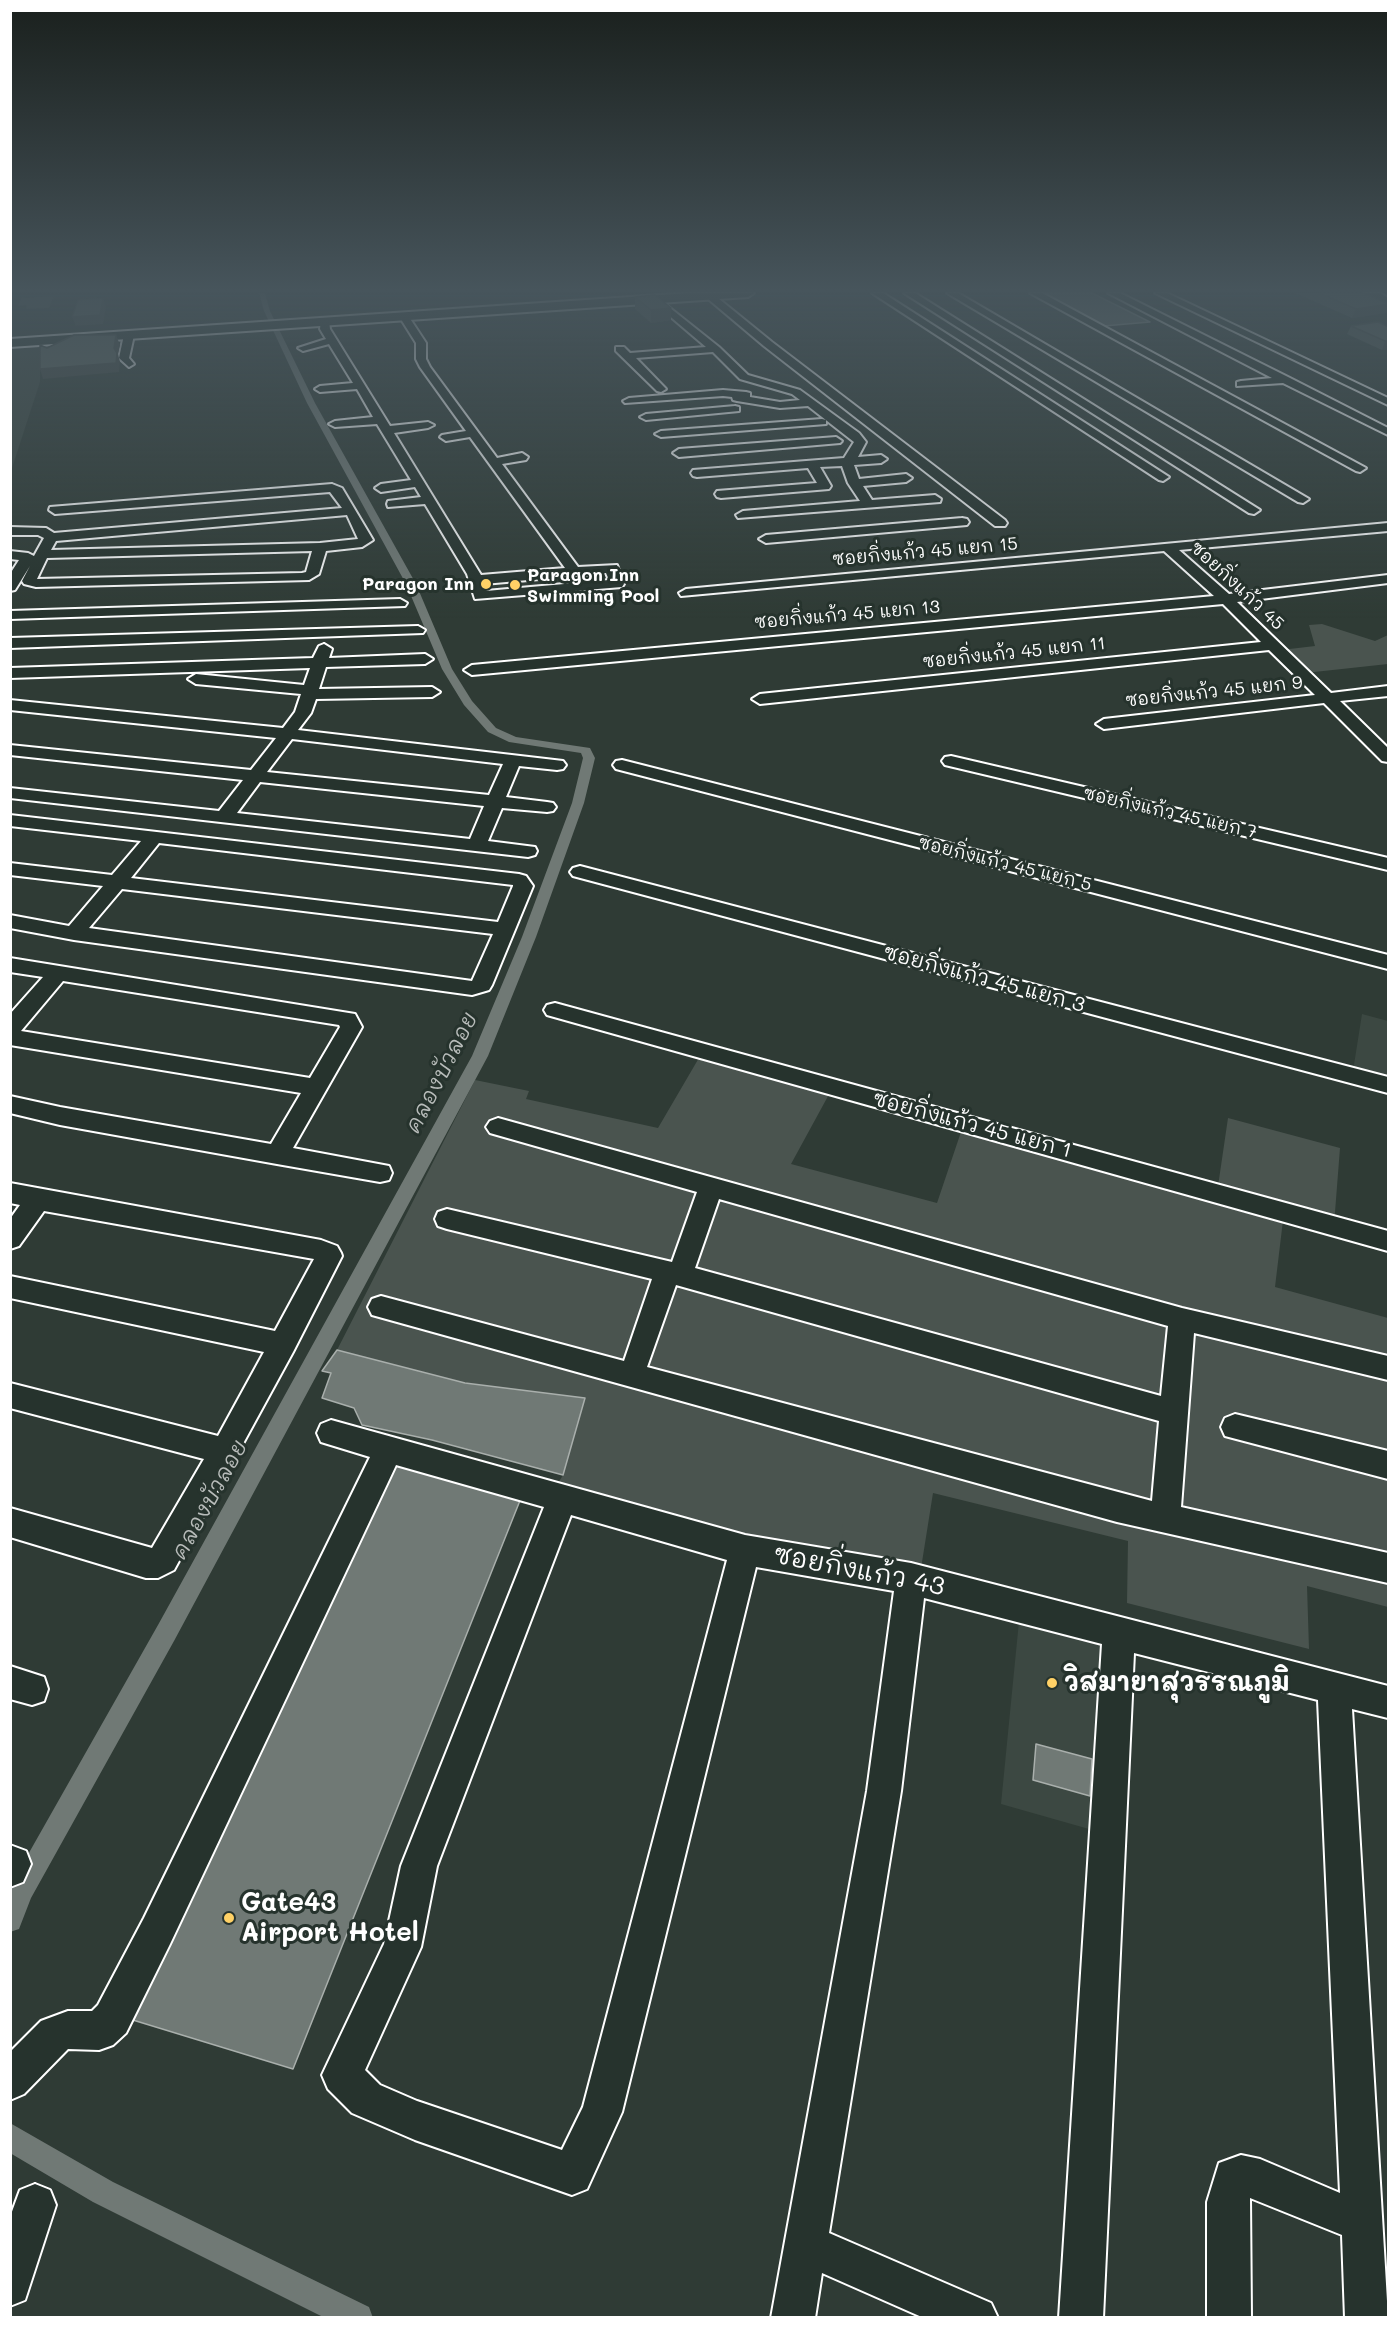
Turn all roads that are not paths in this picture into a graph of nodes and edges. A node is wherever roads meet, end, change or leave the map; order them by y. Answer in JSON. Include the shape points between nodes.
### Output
{"nodes":[{"id":1,"x":369,"y":402,"type":"edge"},
{"id":2,"x":450,"y":402,"type":"edge"},
{"id":3,"x":721,"y":402,"type":"edge"},
{"id":4,"x":741,"y":402,"type":"edge"},
{"id":5,"x":760,"y":402,"type":"edge"},
{"id":6,"x":812,"y":402,"type":"joint"},
{"id":7,"x":843,"y":402,"type":"edge"},
{"id":8,"x":1045,"y":402,"type":"edge"},
{"id":9,"x":1080,"y":402,"type":"edge"},
{"id":10,"x":1135,"y":402,"type":"edge"},
{"id":11,"x":1236,"y":402,"type":"edge"},
{"id":12,"x":1329,"y":402,"type":"edge"},
{"id":13,"x":456,"y":409,"type":"junction"},
{"id":14,"x":441,"y":411,"type":"dead end"},
{"id":15,"x":1154,"y":413,"type":"junction"},
{"id":16,"x":646,"y":417,"type":"dead end"},
{"id":17,"x":1108,"y":419,"type":"junction"},
{"id":18,"x":822,"y":422,"type":"dead end"},
{"id":19,"x":335,"y":424,"type":"dead end"},
{"id":20,"x":383,"y":425,"type":"junction"},
{"id":21,"x":428,"y":425,"type":"dead end"},
{"id":22,"x":754,"y":427,"type":"junction"},
{"id":23,"x":1389,"y":432,"type":"edge"},
{"id":24,"x":472,"y":434,"type":"junction"},
{"id":25,"x":661,"y":434,"type":"dead end"},
{"id":26,"x":446,"y":437,"type":"dead end"},
{"id":27,"x":836,"y":441,"type":"dead end"},
{"id":28,"x":765,"y":446,"type":"junction"},
{"id":29,"x":679,"y":453,"type":"dead end"},
{"id":30,"x":522,"y":457,"type":"dead end"},
{"id":31,"x":881,"y":459,"type":"dead end"},
{"id":32,"x":848,"y":461,"type":"junction"},
{"id":33,"x":494,"y":462,"type":"junction"},
{"id":34,"x":812,"y":464,"type":"junction"},
{"id":35,"x":1360,"y":468,"type":"dead end"},
{"id":36,"x":411,"y":471,"type":"junction"},
{"id":37,"x":697,"y":473,"type":"dead end"},
{"id":38,"x":394,"y":477,"type":"dead end"},
{"id":39,"x":1163,"y":477,"type":"dead end"},
{"id":40,"x":906,"y":478,"type":"dead end"},
{"id":41,"x":854,"y":483,"type":"junction"},
{"id":42,"x":424,"y":491,"type":"junction"},
{"id":43,"x":721,"y":494,"type":"dead end"},
{"id":44,"x":935,"y":499,"type":"dead end"},
{"id":45,"x":1303,"y":500,"type":"dead end"},
{"id":46,"x":155,"y":502,"type":"junction"},
{"id":47,"x":868,"y":505,"type":"junction"},
{"id":48,"x":840,"y":507,"type":"junction"},
{"id":49,"x":55,"y":510,"type":"dead end"},
{"id":50,"x":1254,"y":510,"type":"dead end"},
{"id":51,"x":351,"y":511,"type":"junction"},
{"id":52,"x":743,"y":515,"type":"dead end"},
{"id":53,"x":962,"y":522,"type":"dead end"},
{"id":54,"x":1000,"y":523,"type":"dead end"},
{"id":55,"x":1389,"y":527,"type":"edge"},
{"id":56,"x":151,"y":529,"type":"junction"},
{"id":57,"x":10,"y":531,"type":"edge"},
{"id":58,"x":856,"y":532,"type":"junction"},
{"id":59,"x":51,"y":537,"type":"junction"},
{"id":60,"x":766,"y":539,"type":"dead end"},
{"id":61,"x":320,"y":547,"type":"junction"},
{"id":62,"x":1167,"y":547,"type":"junction"},
{"id":63,"x":43,"y":554,"type":"junction"},
{"id":64,"x":10,"y":555,"type":"edge"},
{"id":65,"x":573,"y":571,"type":"junction"},
{"id":66,"x":1389,"y":579,"type":"edge"},
{"id":67,"x":477,"y":580,"type":"junction"},
{"id":68,"x":11,"y":586,"type":"edge"},
{"id":69,"x":686,"y":593,"type":"dead end"},
{"id":70,"x":1226,"y":599,"type":"junction"},
{"id":71,"x":400,"y":603,"type":"dead end"},
{"id":72,"x":338,"y":604,"type":"junction"},
{"id":73,"x":10,"y":615,"type":"edge"},
{"id":74,"x":418,"y":630,"type":"dead end"},
{"id":75,"x":329,"y":632,"type":"junction"},
{"id":76,"x":10,"y":643,"type":"edge"},
{"id":77,"x":1272,"y":645,"type":"junction"},
{"id":78,"x":424,"y":659,"type":"dead end"},
{"id":79,"x":320,"y":662,"type":"junction"},
{"id":80,"x":156,"y":667,"type":"junction"},
{"id":81,"x":472,"y":670,"type":"dead end"},
{"id":82,"x":10,"y":672,"type":"edge"},
{"id":83,"x":1389,"y":691,"type":"edge"},
{"id":84,"x":310,"y":692,"type":"junction"},
{"id":85,"x":432,"y":692,"type":"dead end"},
{"id":86,"x":760,"y":699,"type":"dead end"},
{"id":87,"x":1329,"y":699,"type":"junction"},
{"id":88,"x":10,"y":705,"type":"edge"},
{"id":89,"x":1104,"y":724,"type":"dead end"},
{"id":90,"x":288,"y":734,"type":"junction"},
{"id":91,"x":10,"y":750,"type":"edge"},
{"id":92,"x":1389,"y":757,"type":"edge"},
{"id":93,"x":513,"y":760,"type":"junction"},
{"id":94,"x":951,"y":761,"type":"dead end"},
{"id":95,"x":557,"y":765,"type":"dead end"},
{"id":96,"x":622,"y":765,"type":"dead end"},
{"id":97,"x":256,"y":775,"type":"junction"},
{"id":98,"x":10,"y":793,"type":"edge"},
{"id":99,"x":496,"y":801,"type":"junction"},
{"id":100,"x":547,"y":807,"type":"dead end"},
{"id":101,"x":225,"y":816,"type":"junction"},
{"id":102,"x":10,"y":820,"type":"edge"},
{"id":103,"x":155,"y":836,"type":"junction"},
{"id":104,"x":477,"y":844,"type":"junction"},
{"id":105,"x":528,"y":851,"type":"dead end"},
{"id":106,"x":1389,"y":864,"type":"edge"},
{"id":107,"x":10,"y":869,"type":"edge"},
{"id":108,"x":580,"y":872,"type":"dead end"},
{"id":109,"x":116,"y":881,"type":"junction"},
{"id":110,"x":10,"y":921,"type":"edge"},
{"id":111,"x":505,"y":929,"type":"junction"},
{"id":112,"x":74,"y":933,"type":"junction"},
{"id":113,"x":1389,"y":962,"type":"edge"},
{"id":114,"x":10,"y":965,"type":"edge"},
{"id":115,"x":58,"y":973,"type":"junction"},
{"id":116,"x":555,"y":1010,"type":"dead end"},
{"id":117,"x":10,"y":1029,"type":"edge"},
{"id":118,"x":10,"y":1037,"type":"edge"},
{"id":119,"x":1389,"y":1085,"type":"edge"},
{"id":120,"x":315,"y":1087,"type":"junction"},
{"id":121,"x":10,"y":1104,"type":"edge"},
{"id":122,"x":498,"y":1127,"type":"dead end"},
{"id":123,"x":277,"y":1155,"type":"junction"},
{"id":124,"x":380,"y":1173,"type":"dead end"},
{"id":125,"x":711,"y":1187,"type":"junction"},
{"id":126,"x":10,"y":1192,"type":"edge"},
{"id":127,"x":38,"y":1200,"type":"junction"},
{"id":128,"x":447,"y":1219,"type":"dead end"},
{"id":129,"x":10,"y":1239,"type":"edge"},
{"id":130,"x":1389,"y":1240,"type":"edge"},
{"id":131,"x":674,"y":1273,"type":"junction"},
{"id":132,"x":10,"y":1287,"type":"edge"},
{"id":133,"x":381,"y":1307,"type":"dead end"},
{"id":134,"x":1182,"y":1319,"type":"junction"},
{"id":135,"x":283,"y":1344,"type":"junction"},
{"id":136,"x":637,"y":1359,"type":"dead end"},
{"id":137,"x":1351,"y":1359,"type":"junction"},
{"id":138,"x":1389,"y":1368,"type":"edge"},
{"id":139,"x":1389,"y":1382,"type":"edge"},
{"id":140,"x":10,"y":1395,"type":"edge"},
{"id":141,"x":1174,"y":1412,"type":"junction"},
{"id":142,"x":1235,"y":1427,"type":"dead end"},
{"id":143,"x":331,"y":1433,"type":"dead end"},
{"id":144,"x":225,"y":1450,"type":"junction"},
{"id":145,"x":388,"y":1450,"type":"junction"},
{"id":146,"x":1389,"y":1465,"type":"edge"},
{"id":147,"x":562,"y":1499,"type":"junction"},
{"id":148,"x":1165,"y":1518,"type":"junction"},
{"id":149,"x":10,"y":1522,"type":"edge"},
{"id":150,"x":745,"y":1550,"type":"junction"},
{"id":151,"x":1389,"y":1568,"type":"edge"},
{"id":152,"x":911,"y":1578,"type":"junction"},
{"id":153,"x":1119,"y":1633,"type":"junction"},
{"id":154,"x":1334,"y":1688,"type":"junction"},
{"id":155,"x":1389,"y":1702,"type":"edge"},
{"id":156,"x":10,"y":1863,"type":"edge"},
{"id":157,"x":10,"y":1869,"type":"edge"},
{"id":158,"x":10,"y":2080,"type":"edge"},
{"id":159,"x":35,"y":2205,"type":"dead end"},
{"id":160,"x":1362,"y":2223,"type":"junction"},
{"id":161,"x":806,"y":2245,"type":"junction"},
{"id":162,"x":10,"y":2285,"type":"edge"},
{"id":163,"x":793,"y":2318,"type":"edge"},
{"id":164,"x":976,"y":2318,"type":"edge"},
{"id":165,"x":1081,"y":2318,"type":"edge"},
{"id":166,"x":1229,"y":2318,"type":"edge"},
{"id":167,"x":1367,"y":2318,"type":"edge"}],
"edges":[{"from":1,"to":20,"type":"street"},
{"from":2,"to":13,"type":"street"},
{"from":3,"to":16,"type":"street"},
{"from":4,"to":22,"type":"street"},
{"from":5,"to":6,"type":"street","via":[[780,405]]},
{"from":6,"to":32,"type":"street","via":[[860,442]]},
{"from":7,"to":54,"type":"street"},
{"from":8,"to":39,"type":"street"},
{"from":9,"to":17,"type":"street"},
{"from":10,"to":15,"type":"street"},
{"from":11,"to":35,"type":"street"},
{"from":12,"to":23,"type":"street"},
{"from":13,"to":14,"type":"street"},
{"from":13,"to":24,"type":"street"},
{"from":15,"to":17,"type":"street"},
{"from":15,"to":45,"type":"street"},
{"from":17,"to":50,"type":"street"},
{"from":18,"to":22,"type":"street"},
{"from":19,"to":20,"type":"street"},
{"from":20,"to":21,"type":"street","via":[[409,433]]},
{"from":20,"to":36,"type":"street"},
{"from":22,"to":25,"type":"street"},
{"from":22,"to":28,"type":"street"},
{"from":24,"to":26,"type":"street"},
{"from":24,"to":33,"type":"street"},
{"from":27,"to":28,"type":"street"},
{"from":28,"to":29,"type":"street"},
{"from":30,"to":33,"type":"street"},
{"from":31,"to":32,"type":"street"},
{"from":32,"to":34,"type":"street"},
{"from":32,"to":41,"type":"street"},
{"from":33,"to":65,"type":"street"},
{"from":34,"to":37,"type":"street"},
{"from":34,"to":43,"type":"street","via":[[825,486]]},
{"from":36,"to":38,"type":"street"},
{"from":36,"to":42,"type":"street"},
{"from":40,"to":41,"type":"street"},
{"from":41,"to":47,"type":"street"},
{"from":42,"to":42,"type":"street","via":[[387,496]]},
{"from":42,"to":67,"type":"street"},
{"from":44,"to":47,"type":"street"},
{"from":46,"to":49,"type":"street"},
{"from":46,"to":51,"type":"street","via":[[329,488],[338,491]]},
{"from":46,"to":56,"type":"street"},
{"from":47,"to":48,"type":"street"},
{"from":48,"to":52,"type":"street"},
{"from":48,"to":58,"type":"street"},
{"from":51,"to":56,"type":"street"},
{"from":51,"to":61,"type":"street","via":[[366,542]]},
{"from":53,"to":58,"type":"street"},
{"from":55,"to":62,"type":"street","name":"ซอยกิ่งแก้ว 45"},
{"from":56,"to":59,"type":"street"},
{"from":57,"to":59,"type":"street","via":[[46,532]]},
{"from":58,"to":60,"type":"street"},
{"from":59,"to":63,"type":"street"},
{"from":61,"to":63,"type":"street"},
{"from":61,"to":63,"type":"street","via":[[312,574],[304,577],[30,582]]},
{"from":62,"to":69,"type":"street","name":"ซอยกิ่งแก้ว 45 แยก 15"},
{"from":62,"to":70,"type":"street","name":"ซอยกิ่งแก้ว 45"},
{"from":64,"to":68,"type":"street","via":[[28,557]]},
{"from":65,"to":67,"type":"street"},
{"from":65,"to":67,"type":"street","via":[[612,568],[617,584],[480,596]]},
{"from":66,"to":70,"type":"street","name":"ซอยกิ่งแก้ว 45 แยก 13"},
{"from":70,"to":77,"type":"street","name":"ซอยกิ่งแก้ว 45"},
{"from":70,"to":81,"type":"street","name":"ซอยกิ่งแก้ว 45 แยก 13"},
{"from":71,"to":72,"type":"street"},
{"from":72,"to":73,"type":"street"},
{"from":72,"to":75,"type":"street"},
{"from":74,"to":75,"type":"street"},
{"from":75,"to":76,"type":"street"},
{"from":75,"to":79,"type":"street"},
{"from":77,"to":86,"type":"street","name":"ซอยกิ่งแก้ว 45 แยก 11"},
{"from":77,"to":87,"type":"street","name":"ซอยกิ่งแก้ว 45"},
{"from":78,"to":79,"type":"street"},
{"from":79,"to":80,"type":"street"},
{"from":79,"to":84,"type":"street"},
{"from":80,"to":82,"type":"street"},
{"from":80,"to":84,"type":"street","via":[[160,674],[172,676]]},
{"from":83,"to":87,"type":"street","name":"ซอยกิ่งแก้ว 45 แยก 9"},
{"from":84,"to":85,"type":"street"},
{"from":84,"to":90,"type":"street","via":[[303,713]]},
{"from":87,"to":89,"type":"street","name":"ซอยกิ่งแก้ว 45 แยก 9"},
{"from":87,"to":92,"type":"street","name":"ซอยกิ่งแก้ว 45"},
{"from":88,"to":90,"type":"street"},
{"from":90,"to":93,"type":"street"},
{"from":90,"to":97,"type":"street"},
{"from":91,"to":97,"type":"street"},
{"from":93,"to":95,"type":"street"},
{"from":93,"to":99,"type":"street"},
{"from":94,"to":106,"type":"street","name":"ซอยกิ่งแก้ว 45 แยก 7"},
{"from":96,"to":113,"type":"street","name":"ซอยกิ่งแก้ว 45 แยก 5"},
{"from":97,"to":99,"type":"street"},
{"from":97,"to":101,"type":"street"},
{"from":98,"to":101,"type":"street"},
{"from":99,"to":100,"type":"street"},
{"from":99,"to":104,"type":"street"},
{"from":101,"to":104,"type":"street"},
{"from":102,"to":103,"type":"street"},
{"from":103,"to":109,"type":"street"},
{"from":103,"to":111,"type":"street","via":[[519,880],[523,886]]},
{"from":104,"to":105,"type":"street"},
{"from":107,"to":109,"type":"street"},
{"from":108,"to":119,"type":"street","name":"ซอยกิ่งแก้ว 45 แยก 3"},
{"from":109,"to":111,"type":"street"},
{"from":109,"to":112,"type":"street"},
{"from":110,"to":112,"type":"street"},
{"from":111,"to":112,"type":"street","via":[[482,985],[472,988]]},
{"from":114,"to":115,"type":"street"},
{"from":115,"to":117,"type":"street"},
{"from":115,"to":120,"type":"street","via":[[347,1019],[351,1027]]},
{"from":116,"to":130,"type":"street","name":"ซอยกิ่งแก้ว 45 แยก 1"},
{"from":118,"to":120,"type":"street"},
{"from":120,"to":123,"type":"street"},
{"from":121,"to":123,"type":"street"},
{"from":122,"to":125,"type":"street"},
{"from":123,"to":124,"type":"street"},
{"from":125,"to":131,"type":"street"},
{"from":125,"to":134,"type":"street"},
{"from":126,"to":127,"type":"street"},
{"from":127,"to":129,"type":"street"},
{"from":127,"to":135,"type":"street","via":[[328,1253]]},
{"from":128,"to":131,"type":"street"},
{"from":131,"to":136,"type":"street"},
{"from":131,"to":141,"type":"street"},
{"from":132,"to":135,"type":"street"},
{"from":133,"to":148,"type":"street"},
{"from":134,"to":137,"type":"street"},
{"from":134,"to":141,"type":"street"},
{"from":135,"to":144,"type":"street"},
{"from":137,"to":138,"type":"street"},
{"from":137,"to":139,"type":"street"},
{"from":140,"to":144,"type":"street"},
{"from":141,"to":148,"type":"street"},
{"from":142,"to":146,"type":"street"},
{"from":143,"to":145,"type":"street","name":"ซอยกิ่งแก้ว 43"},
{"from":144,"to":149,"type":"street","via":[[158,1563],[146,1563]]},
{"from":145,"to":147,"type":"street","name":"ซอยกิ่งแก้ว 43"},
{"from":145,"to":158,"type":"street","via":[[112,2019],[99,2031],[68,2030],[55,2035]]},
{"from":147,"to":150,"type":"street","name":"ซอยกิ่งแก้ว 43"},
{"from":147,"to":150,"type":"street","via":[[419,1866],[402,1947],[342,2075],[366,2099],[572,2175],[602,2112]]},
{"from":148,"to":151,"type":"street"},
{"from":150,"to":152,"type":"street","name":"ซอยกิ่งแก้ว 43"},
{"from":152,"to":153,"type":"street","name":"ซอยกิ่งแก้ว 43"},
{"from":152,"to":161,"type":"street","via":[[884,1791]]},
{"from":153,"to":154,"type":"street","name":"ซอยกิ่งแก้ว 43"},
{"from":153,"to":165,"type":"street"},
{"from":154,"to":155,"type":"street","name":"ซอยกิ่งแก้ว 43"},
{"from":154,"to":160,"type":"street"},
{"from":156,"to":157,"type":"street"},
{"from":159,"to":162,"type":"street"},
{"from":160,"to":166,"type":"street","via":[[1260,2180],[1234,2178],[1228,2202]]},
{"from":160,"to":167,"type":"street"},
{"from":161,"to":163,"type":"street"},
{"from":161,"to":164,"type":"street"}]}
